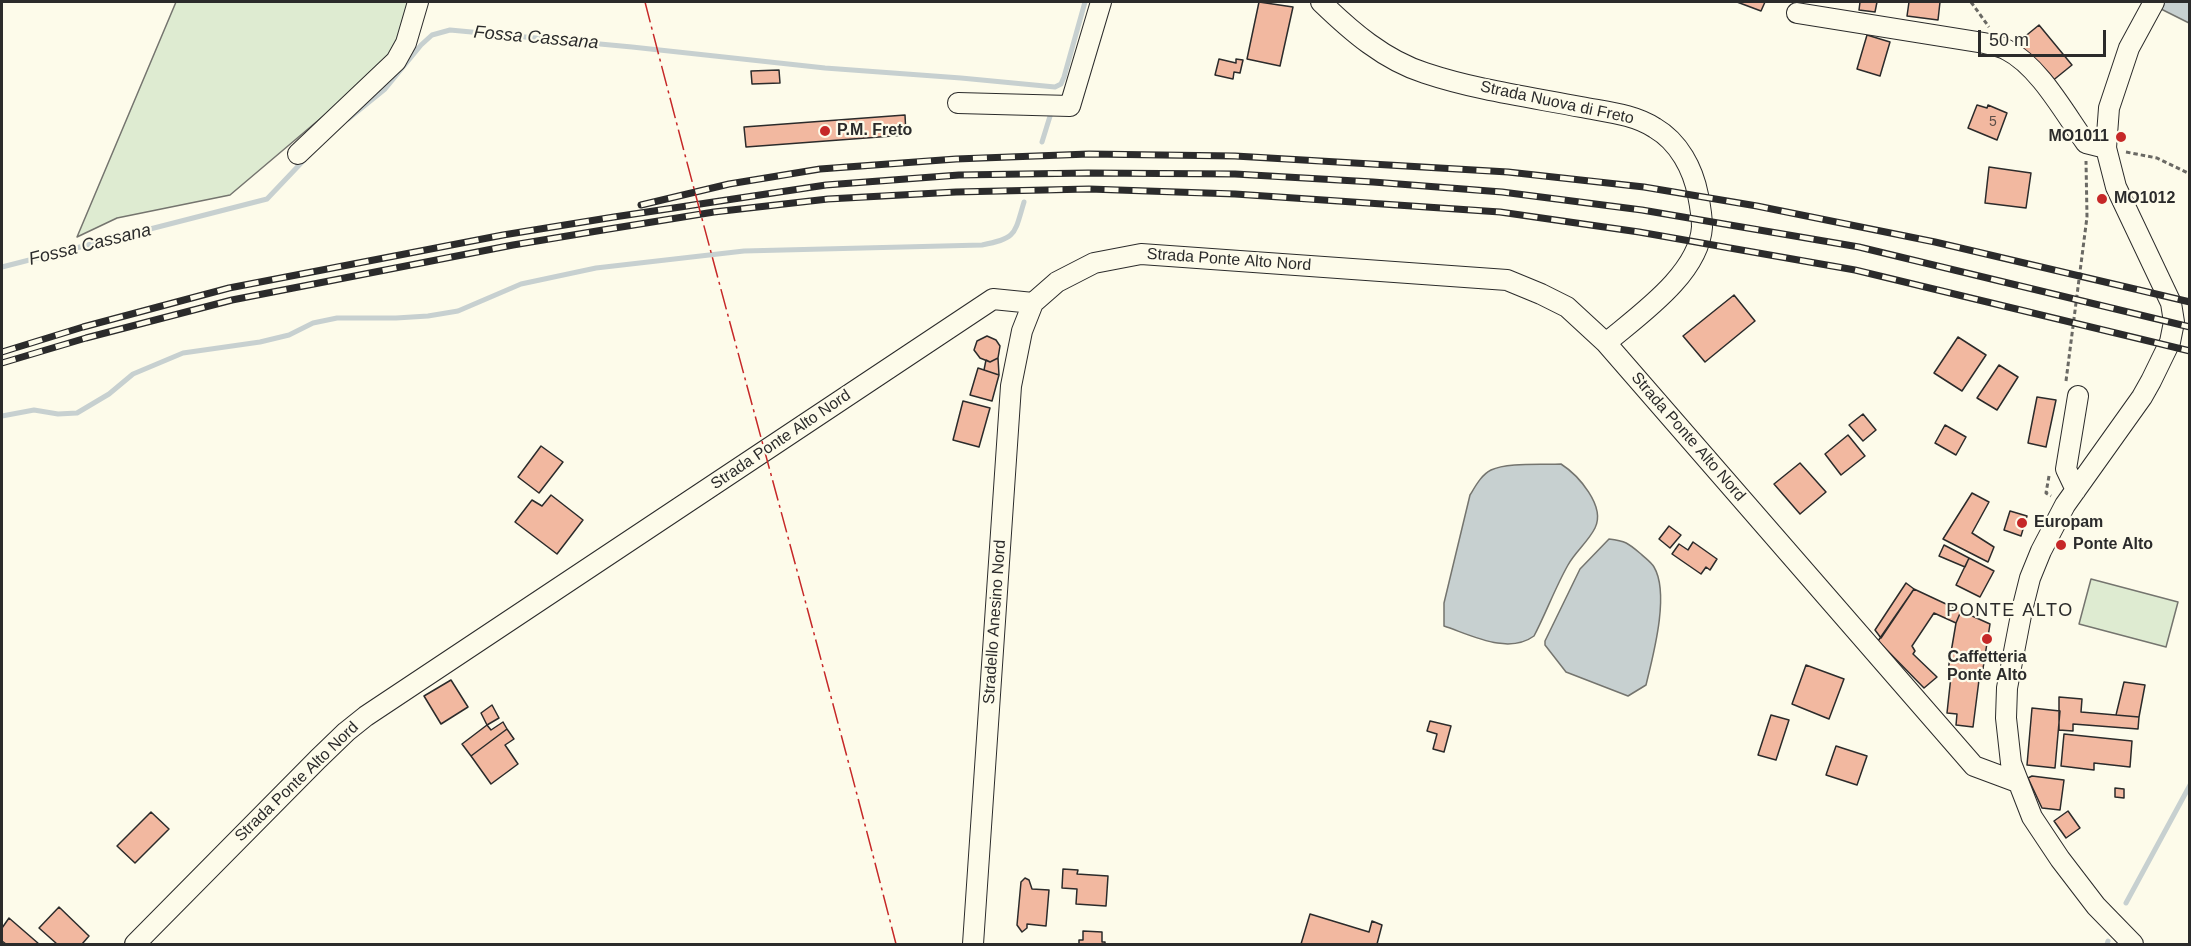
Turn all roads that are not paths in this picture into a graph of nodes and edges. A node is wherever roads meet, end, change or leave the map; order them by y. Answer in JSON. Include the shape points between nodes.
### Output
{"nodes":[{"id":1,"x":418,"y":2,"type":"edge"},
{"id":2,"x":1101,"y":2,"type":"edge"},
{"id":3,"x":1321,"y":2,"type":"edge"},
{"id":4,"x":2154,"y":2,"type":"edge"},
{"id":5,"x":1797,"y":14,"type":"dead end"},
{"id":6,"x":958,"y":104,"type":"dead end"},
{"id":7,"x":2106,"y":148,"type":"junction"},
{"id":8,"x":297,"y":154,"type":"dead end"},
{"id":9,"x":1033,"y":303,"type":"junction"},
{"id":10,"x":1606,"y":343,"type":"junction"},
{"id":11,"x":2071,"y":394,"type":"road end"},
{"id":12,"x":2071,"y":498,"type":"junction"},
{"id":13,"x":2017,"y":782,"type":"junction"},
{"id":14,"x":135,"y":945,"type":"edge"},
{"id":15,"x":973,"y":945,"type":"edge"},
{"id":16,"x":2133,"y":945,"type":"edge"}],
"edges":[{"from":1,"to":8,"type":"street","via":[[406,44],[396,61]]},
{"from":2,"to":6,"type":"street","via":[[1070,106]]},
{"from":3,"to":10,"type":"street","name":"Strada Nuova di Freto","via":[[1378,50],[1424,73],[1640,120],[1668,137],[1682,153],[1696,188],[1702,227],[1698,246],[1688,266],[1668,289]]},
{"from":4,"to":7,"type":"street","via":[[2129,48],[2109,108]]},
{"from":5,"to":7,"type":"street","via":[[2005,49],[2039,78],[2086,143]]},
{"from":7,"to":12,"type":"street","via":[[2116,187],[2163,283],[2174,322],[2170,342],[2142,397]]},
{"from":9,"to":10,"type":"street","name":"Strada Ponte Alto Nord","via":[[1057,282],[1094,263],[1141,254],[1507,280],[1567,307]]},
{"from":9,"to":14,"type":"street","name":"Strada Ponte Alto Nord","via":[[993,299],[366,716],[332,745]]},
{"from":9,"to":15,"type":"street","name":"Stradello Anesino Nord","via":[[1022,332],[1011,386]]},
{"from":10,"to":13,"type":"street","name":"Strada Ponte Alto Nord","via":[[1974,766]]},
{"from":11,"to":12,"type":"street","via":[[2066,469]]},
{"from":12,"to":13,"type":"street","via":[[2030,578],[2007,688],[2007,742]]},
{"from":13,"to":16,"type":"street","via":[[2032,817],[2060,859]]}]}
